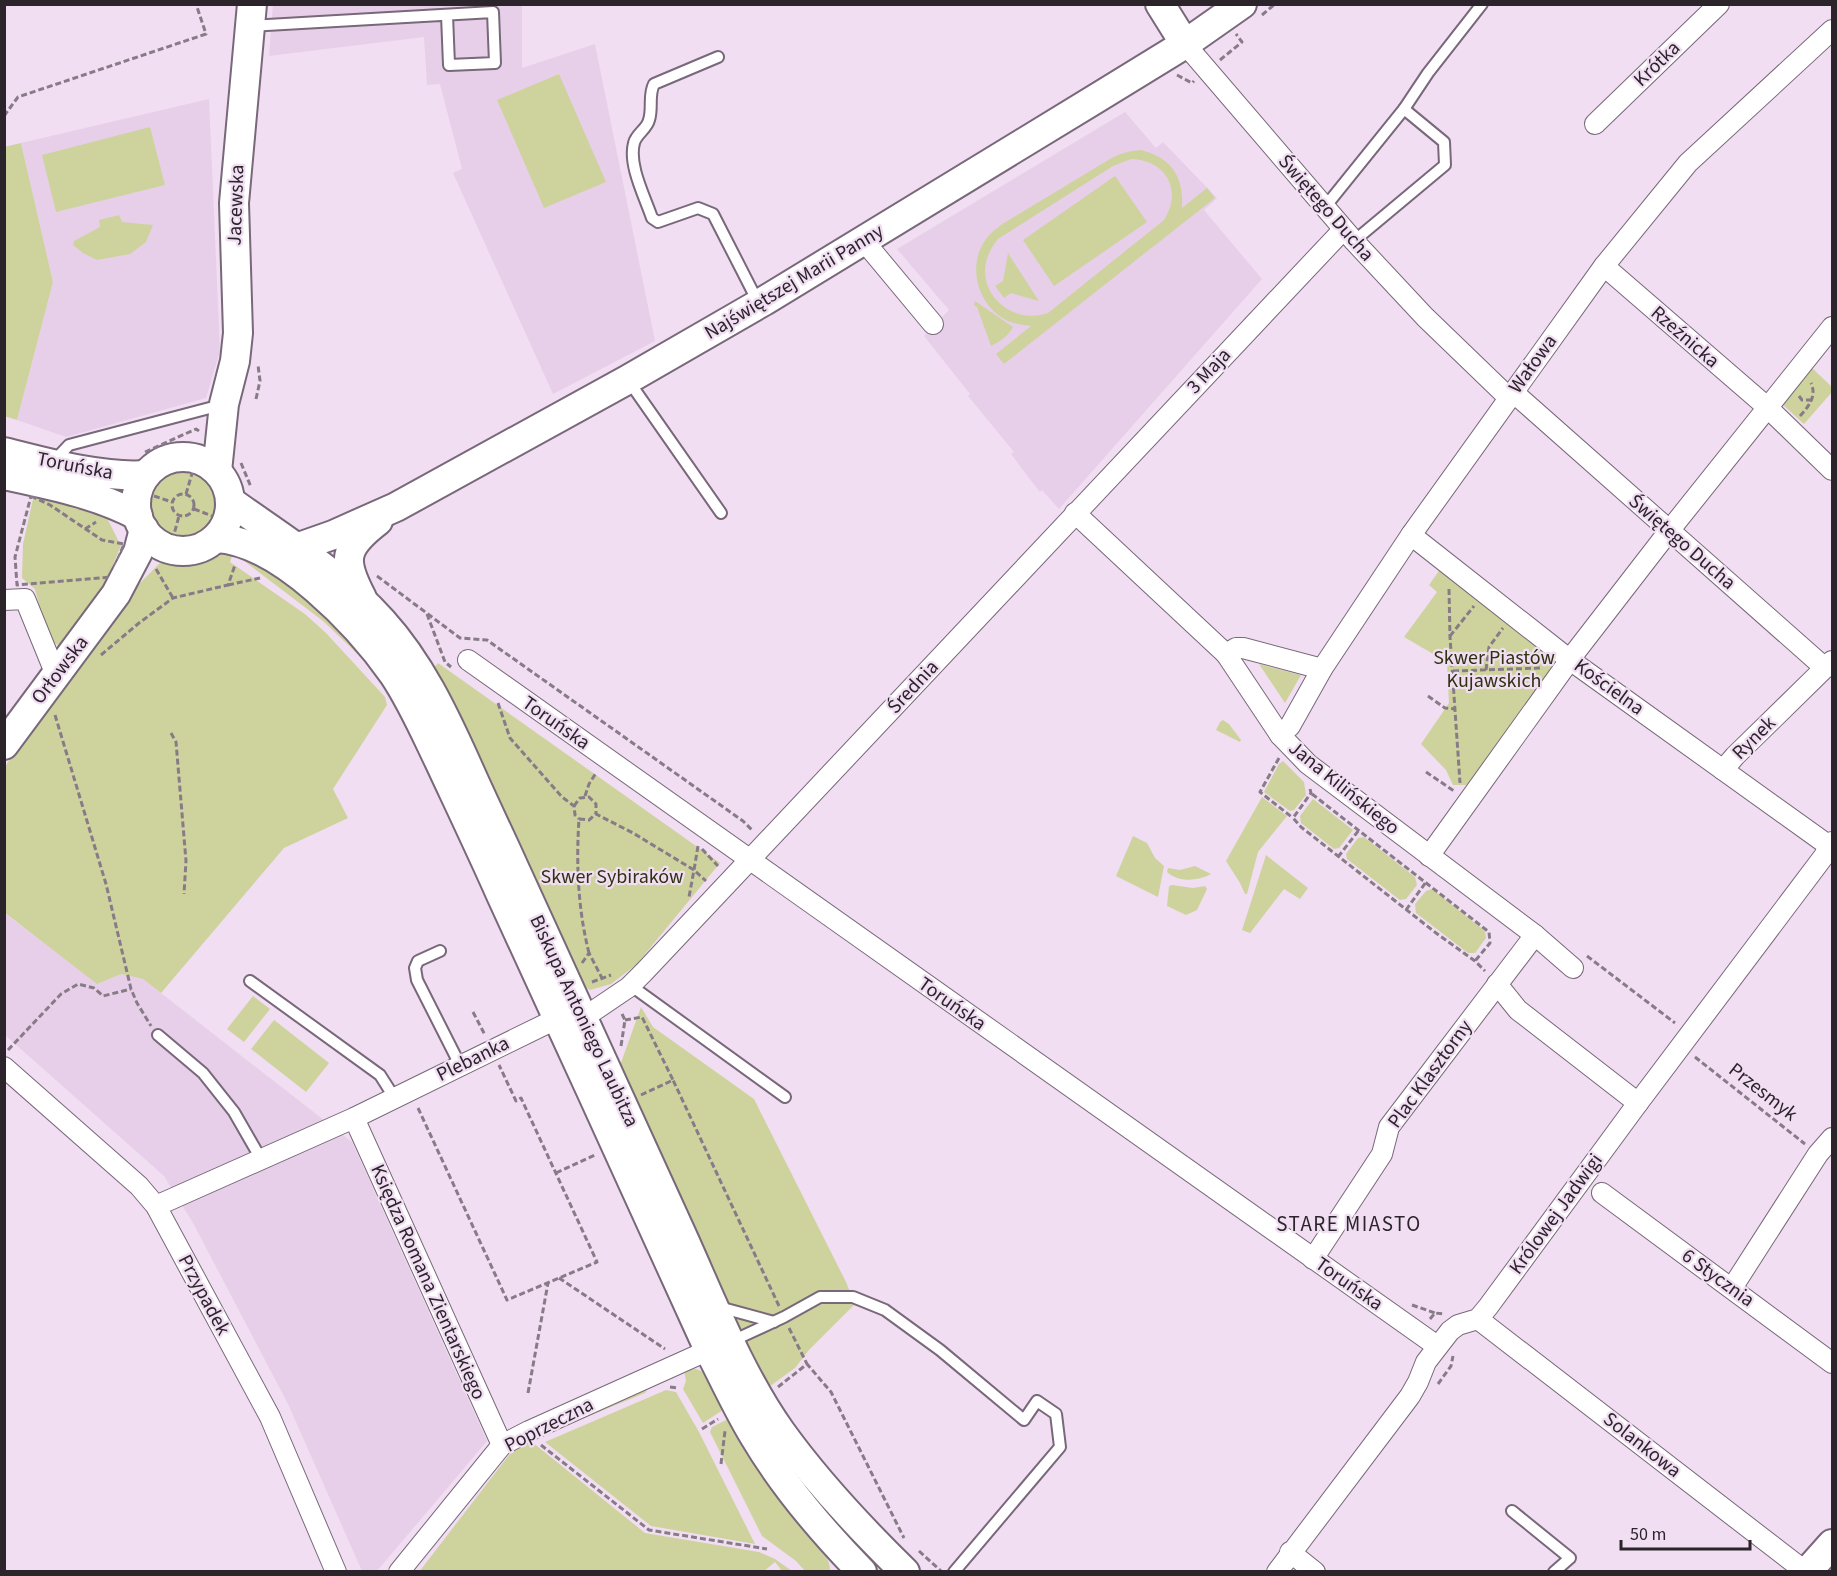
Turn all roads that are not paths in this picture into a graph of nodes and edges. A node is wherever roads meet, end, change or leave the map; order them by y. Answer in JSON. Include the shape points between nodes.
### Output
{"nodes":[{"id":1,"x":1160,"y":4,"type":"edge"},
{"id":2,"x":1242,"y":4,"type":"edge"},
{"id":3,"x":1482,"y":4,"type":"edge"},
{"id":4,"x":1719,"y":4,"type":"edge"},
{"id":5,"x":251,"y":15,"type":"edge"},
{"id":6,"x":447,"y":15,"type":"junction"},
{"id":7,"x":1833,"y":30,"type":"edge"},
{"id":8,"x":1185,"y":44,"type":"junction"},
{"id":9,"x":718,"y":57,"type":"dead end"},
{"id":10,"x":1404,"y":109,"type":"junction"},
{"id":11,"x":1595,"y":124,"type":"dead end"},
{"id":12,"x":1325,"y":207,"type":"junction"},
{"id":13,"x":1348,"y":235,"type":"junction"},
{"id":14,"x":863,"y":240,"type":"junction"},
{"id":15,"x":1604,"y":267,"type":"junction"},
{"id":16,"x":759,"y":304,"type":"junction"},
{"id":17,"x":933,"y":324,"type":"dead end"},
{"id":18,"x":1833,"y":327,"type":"edge"},
{"id":19,"x":627,"y":380,"type":"junction"},
{"id":20,"x":1511,"y":395,"type":"junction"},
{"id":21,"x":224,"y":404,"type":"junction"},
{"id":22,"x":1767,"y":407,"type":"junction"},
{"id":23,"x":4,"y":452,"type":"edge"},
{"id":24,"x":201,"y":462,"type":"junction"},
{"id":25,"x":51,"y":464,"type":"junction"},
{"id":26,"x":1833,"y":470,"type":"edge"},
{"id":27,"x":4,"y":475,"type":"edge"},
{"id":28,"x":146,"y":475,"type":"junction"},
{"id":29,"x":243,"y":499,"type":"junction"},
{"id":30,"x":396,"y":507,"type":"junction"},
{"id":31,"x":721,"y":513,"type":"dead end"},
{"id":32,"x":1075,"y":513,"type":"junction"},
{"id":33,"x":136,"y":530,"type":"junction"},
{"id":34,"x":1669,"y":531,"type":"junction"},
{"id":35,"x":1411,"y":535,"type":"junction"},
{"id":36,"x":216,"y":538,"type":"junction"},
{"id":37,"x":296,"y":548,"type":"junction"},
{"id":38,"x":170,"y":549,"type":"junction"},
{"id":39,"x":116,"y":594,"type":"junction"},
{"id":40,"x":4,"y":600,"type":"edge"},
{"id":41,"x":363,"y":602,"type":"junction"},
{"id":42,"x":1226,"y":654,"type":"junction"},
{"id":43,"x":468,"y":660,"type":"dead end"},
{"id":44,"x":1570,"y":660,"type":"junction"},
{"id":45,"x":1829,"y":664,"type":"edge"},
{"id":46,"x":1322,"y":669,"type":"junction"},
{"id":47,"x":56,"y":675,"type":"junction"},
{"id":48,"x":4,"y":745,"type":"edge"},
{"id":49,"x":1280,"y":745,"type":"junction"},
{"id":50,"x":1723,"y":770,"type":"junction"},
{"id":51,"x":1832,"y":846,"type":"edge"},
{"id":52,"x":1429,"y":855,"type":"junction"},
{"id":53,"x":750,"y":860,"type":"junction"},
{"id":54,"x":1535,"y":935,"type":"junction"},
{"id":55,"x":440,"y":951,"type":"dead end"},
{"id":56,"x":1573,"y":968,"type":"dead end"},
{"id":57,"x":250,"y":981,"type":"dead end"},
{"id":58,"x":1497,"y":984,"type":"junction"},
{"id":59,"x":630,"y":985,"type":"junction"},
{"id":60,"x":570,"y":1016,"type":"junction"},
{"id":61,"x":158,"y":1035,"type":"road end"},
{"id":62,"x":460,"y":1065,"type":"junction"},
{"id":63,"x":4,"y":1067,"type":"edge"},
{"id":64,"x":402,"y":1094,"type":"junction"},
{"id":65,"x":785,"y":1097,"type":"dead end"},
{"id":66,"x":1638,"y":1103,"type":"junction"},
{"id":67,"x":354,"y":1118,"type":"junction"},
{"id":68,"x":1833,"y":1138,"type":"edge"},
{"id":69,"x":261,"y":1159,"type":"junction"},
{"id":70,"x":1602,"y":1193,"type":"dead end"},
{"id":71,"x":156,"y":1206,"type":"junction"},
{"id":72,"x":1313,"y":1259,"type":"junction"},
{"id":73,"x":1732,"y":1288,"type":"junction"},
{"id":74,"x":714,"y":1306,"type":"junction"},
{"id":75,"x":779,"y":1319,"type":"junction"},
{"id":76,"x":1478,"y":1319,"type":"junction"},
{"id":77,"x":720,"y":1346,"type":"junction"},
{"id":78,"x":1437,"y":1346,"type":"junction"},
{"id":79,"x":1833,"y":1363,"type":"edge"},
{"id":80,"x":502,"y":1445,"type":"junction"},
{"id":81,"x":1512,"y":1510,"type":"dead end"},
{"id":82,"x":1833,"y":1544,"type":"edge"},
{"id":83,"x":1290,"y":1552,"type":"junction"},
{"id":84,"x":870,"y":1558,"type":"edge"},
{"id":85,"x":336,"y":1572,"type":"edge"},
{"id":86,"x":399,"y":1572,"type":"edge"},
{"id":87,"x":905,"y":1572,"type":"edge"},
{"id":88,"x":954,"y":1572,"type":"edge"},
{"id":89,"x":1277,"y":1572,"type":"edge"},
{"id":90,"x":1315,"y":1572,"type":"edge"},
{"id":91,"x":1554,"y":1572,"type":"edge"},
{"id":92,"x":1806,"y":1572,"type":"edge"}],
"edges":[{"from":1,"to":8,"type":"main road","name":"Świętego Ducha"},
{"from":2,"to":8,"type":"main road","name":"Najświętszej Marii Panny"},
{"from":3,"to":10,"type":"lane"},
{"from":4,"to":11,"type":"street","name":"Krótka"},
{"from":5,"to":6,"type":"lane"},
{"from":5,"to":21,"type":"main road","name":"Jacewska","via":[[234,202],[238,333]]},
{"from":6,"to":6,"type":"lane","via":[[493,12],[495,63],[449,65]]},
{"from":7,"to":15,"type":"street","name":"Wałowa","via":[[1688,163]]},
{"from":8,"to":12,"type":"street","name":"Świętego Ducha"},
{"from":8,"to":14,"type":"main road","name":"Najświętszej Marii Panny"},
{"from":9,"to":16,"type":"lane","via":[[654,84],[650,90],[649,123],[634,141],[633,166],[652,218],[658,222],[698,208],[713,214]]},
{"from":10,"to":12,"type":"lane"},
{"from":10,"to":13,"type":"lane","via":[[1444,142],[1445,165]]},
{"from":12,"to":13,"type":"street","name":"Świętego Ducha"},
{"from":13,"to":20,"type":"street","name":"Świętego Ducha","via":[[1425,317]]},
{"from":13,"to":32,"type":"street","name":"3 Maja"},
{"from":14,"to":16,"type":"main road","name":"Najświętszej Marii Panny"},
{"from":14,"to":17,"type":"street"},
{"from":15,"to":20,"type":"street","name":"Wałowa"},
{"from":15,"to":22,"type":"street","name":"Rzeźnicka"},
{"from":16,"to":19,"type":"main road","name":"Najświętszej Marii Panny"},
{"from":18,"to":22,"type":"street"},
{"from":19,"to":30,"type":"main road","name":"Najświętszej Marii Panny"},
{"from":19,"to":31,"type":"lane"},
{"from":20,"to":34,"type":"street","name":"Świętego Ducha"},
{"from":20,"to":35,"type":"street","name":"Wałowa"},
{"from":21,"to":24,"type":"main road","name":"Jacewska","via":[[207,434]]},
{"from":21,"to":24,"type":"main road","name":"Jacewska","via":[[221,442]]},
{"from":21,"to":25,"type":"lane","via":[[69,445]]},
{"from":22,"to":26,"type":"street","name":"Rzeźnicka"},
{"from":22,"to":34,"type":"street"},
{"from":23,"to":25,"type":"main road","name":"Toruńska"},
{"from":24,"to":28,"type":"main road","via":[[173,458]]},
{"from":24,"to":29,"type":"main road","via":[[224,480],[228,490]]},
{"from":25,"to":28,"type":"main road","name":"Toruńska"},
{"from":27,"to":33,"type":"main road","name":"Toruńska","via":[[112,503]]},
{"from":28,"to":33,"type":"main road","name":"Orłowska","via":[[137,500]]},
{"from":29,"to":36,"type":"main road","via":[[230,512]]},
{"from":29,"to":37,"type":"main road","name":"Biskupa Antoniego Laubitza"},
{"from":30,"to":37,"type":"main road","name":"Najświętszej Marii Panny"},
{"from":30,"to":41,"type":"main road","name":"Najświętszej Marii Panny","via":[[356,540],[350,554],[350,575]]},
{"from":32,"to":42,"type":"street","name":"Jana Kilińskiego"},
{"from":32,"to":53,"type":"street","name":"Średnia"},
{"from":33,"to":38,"type":"main road","name":"Toruńska"},
{"from":33,"to":39,"type":"main road","name":"Orłowska","via":[[138,552]]},
{"from":34,"to":44,"type":"street"},
{"from":34,"to":45,"type":"street","name":"Świętego Ducha"},
{"from":35,"to":44,"type":"street","name":"Kościelna"},
{"from":35,"to":46,"type":"street","name":"Wałowa"},
{"from":36,"to":38,"type":"main road","via":[[199,548]]},
{"from":36,"to":60,"type":"main road","name":"Biskupa Antoniego Laubitza","via":[[244,543],[288,568],[348,619],[395,677]]},
{"from":37,"to":41,"type":"main road","name":"Biskupa Antoniego Laubitza"},
{"from":38,"to":39,"type":"main road","name":"Orłowska"},
{"from":39,"to":47,"type":"main road","name":"Orłowska"},
{"from":40,"to":47,"type":"street","via":[[25,598]]},
{"from":41,"to":60,"type":"main road","name":"Biskupa Antoniego Laubitza","via":[[408,654],[463,755]]},
{"from":42,"to":46,"type":"street","via":[[1243,648]]},
{"from":42,"to":49,"type":"street","name":"Jana Kilińskiego"},
{"from":43,"to":53,"type":"street","name":"Toruńska"},
{"from":44,"to":50,"type":"street","name":"Kościelna"},
{"from":44,"to":52,"type":"street"},
{"from":45,"to":50,"type":"street","name":"Rynek"},
{"from":46,"to":49,"type":"street","name":"Wałowa"},
{"from":47,"to":48,"type":"main road","name":"Orłowska"},
{"from":49,"to":52,"type":"street","name":"Jana Kilińskiego","via":[[1293,750]]},
{"from":50,"to":51,"type":"street","name":"Rynek"},
{"from":51,"to":66,"type":"street","name":"Królowej Jadwigi"},
{"from":52,"to":54,"type":"street"},
{"from":53,"to":59,"type":"street","name":"Plebanka"},
{"from":53,"to":72,"type":"street","name":"Toruńska"},
{"from":54,"to":56,"type":"street"},
{"from":54,"to":58,"type":"street","name":"Plac Klasztorny"},
{"from":55,"to":62,"type":"lane","via":[[418,962],[417,980]]},
{"from":57,"to":64,"type":"lane"},
{"from":58,"to":66,"type":"street","via":[[1518,1010]]},
{"from":58,"to":72,"type":"street","name":"Plac Klasztorny","via":[[1389,1127],[1382,1154]]},
{"from":59,"to":60,"type":"street","name":"Plebanka","via":[[591,1012]]},
{"from":59,"to":65,"type":"lane"},
{"from":60,"to":62,"type":"street","name":"Plebanka"},
{"from":60,"to":74,"type":"main road","name":"Biskupa Antoniego Laubitza","via":[[622,1104]]},
{"from":60,"to":77,"type":"main road","name":"Biskupa Antoniego Laubitza","via":[[616,1145]]},
{"from":61,"to":69,"type":"lane","via":[[203,1073],[234,1112]]},
{"from":62,"to":64,"type":"street","name":"Plebanka"},
{"from":63,"to":71,"type":"street","name":"Przypadek","via":[[139,1186]]},
{"from":64,"to":67,"type":"street","name":"Plebanka"},
{"from":66,"to":76,"type":"street","name":"Królowej Jadwigi"},
{"from":67,"to":69,"type":"street","name":"Plebanka"},
{"from":67,"to":80,"type":"street","name":"Księdza Romana Zientarskiego"},
{"from":68,"to":73,"type":"street","via":[[1818,1154]]},
{"from":69,"to":71,"type":"street","name":"Plebanka"},
{"from":70,"to":73,"type":"street","name":"6 Stycznia"},
{"from":71,"to":85,"type":"street","name":"Przypadek","via":[[270,1417]]},
{"from":72,"to":78,"type":"street","name":"Toruńska"},
{"from":73,"to":79,"type":"street","name":"6 Stycznia"},
{"from":74,"to":75,"type":"lane"},
{"from":74,"to":77,"type":"main road","name":"Biskupa Antoniego Laubitza"},
{"from":75,"to":77,"type":"lane"},
{"from":75,"to":88,"type":"lane","via":[[820,1298],[852,1297],[885,1310],[1024,1420],[1037,1401],[1056,1414],[1060,1447]]},
{"from":76,"to":78,"type":"street","via":[[1454,1327]]},
{"from":76,"to":92,"type":"street","name":"Solankowa"},
{"from":77,"to":80,"type":"street","name":"Poprzeczna"},
{"from":77,"to":84,"type":"main road","name":"Biskupa Antoniego Laubitza","via":[[839,1504]]},
{"from":78,"to":83,"type":"street","via":[[1410,1396]]},
{"from":80,"to":86,"type":"street","name":"Poprzeczna"},
{"from":81,"to":91,"type":"lane","via":[[1570,1558]]},
{"from":82,"to":92,"type":"main road"},
{"from":83,"to":89,"type":"street"},
{"from":83,"to":90,"type":"street"},
{"from":84,"to":87,"type":"main road","name":"Biskupa Antoniego Laubitza"}]}
